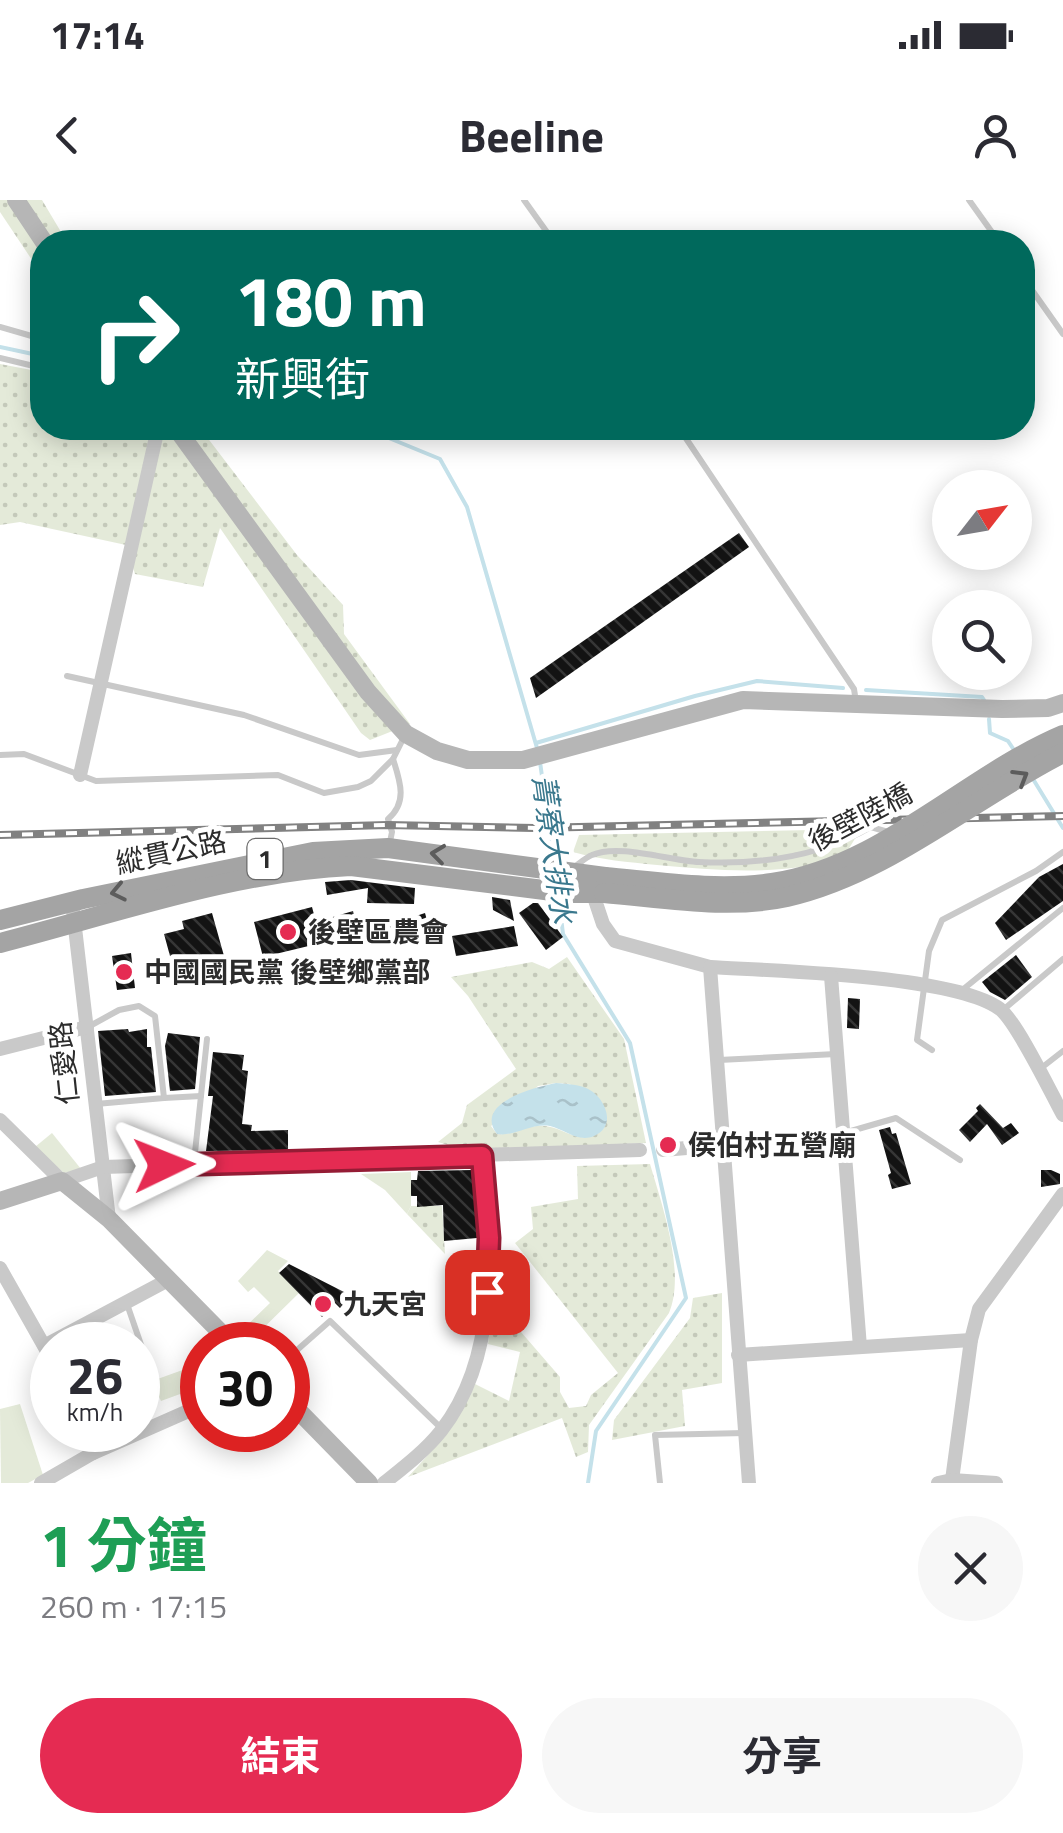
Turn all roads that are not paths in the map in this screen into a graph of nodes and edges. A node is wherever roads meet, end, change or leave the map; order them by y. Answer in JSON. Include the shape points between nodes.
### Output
{"nodes":[{"id":1,"x":16,"y":200,"type":"edge"},
{"id":2,"x":524,"y":200,"type":"edge"},
{"id":3,"x":970,"y":200,"type":"edge"},
{"id":4,"x":36,"y":230,"type":"edge"},
{"id":5,"x":545,"y":230,"type":"edge"},
{"id":6,"x":991,"y":230,"type":"edge"},
{"id":7,"x":1035,"y":294,"type":"edge"},
{"id":8,"x":0,"y":327,"type":"edge"},
{"id":9,"x":1063,"y":334,"type":"edge"},
{"id":10,"x":30,"y":336,"type":"edge"},
{"id":11,"x":0,"y":358,"type":"edge"},
{"id":12,"x":30,"y":365,"type":"edge"},
{"id":13,"x":155,"y":440,"type":"edge"},
{"id":14,"x":185,"y":440,"type":"edge"},
{"id":15,"x":687,"y":440,"type":"edge"},
{"id":16,"x":67,"y":676,"type":"dead end"},
{"id":17,"x":98,"y":683,"type":"junction"},
{"id":18,"x":1063,"y":702,"type":"edge"},
{"id":19,"x":856,"y":703,"type":"junction"},
{"id":20,"x":1063,"y":734,"type":"edge"},
{"id":21,"x":401,"y":742,"type":"junction"},
{"id":22,"x":1063,"y":753,"type":"edge"},
{"id":23,"x":0,"y":754,"type":"edge"},
{"id":24,"x":393,"y":758,"type":"junction"},
{"id":25,"x":80,"y":775,"type":"junction"},
{"id":26,"x":388,"y":848,"type":"junction"},
{"id":27,"x":1063,"y":852,"type":"edge"},
{"id":28,"x":568,"y":871,"type":"junction"},
{"id":29,"x":534,"y":877,"type":"junction"},
{"id":30,"x":198,"y":884,"type":"junction"},
{"id":31,"x":601,"y":888,"type":"junction"},
{"id":32,"x":72,"y":902,"type":"junction"},
{"id":33,"x":1063,"y":908,"type":"edge"},
{"id":34,"x":0,"y":920,"type":"edge"},
{"id":35,"x":77,"y":924,"type":"junction"},
{"id":36,"x":0,"y":943,"type":"edge"},
{"id":37,"x":1063,"y":959,"type":"edge"},
{"id":38,"x":710,"y":967,"type":"junction"},
{"id":39,"x":832,"y":976,"type":"junction"},
{"id":40,"x":926,"y":985,"type":"junction"},
{"id":41,"x":960,"y":992,"type":"junction"},
{"id":42,"x":1002,"y":1010,"type":"junction"},
{"id":43,"x":87,"y":1027,"type":"junction"},
{"id":44,"x":207,"y":1039,"type":"dead end"},
{"id":45,"x":0,"y":1049,"type":"edge"},
{"id":46,"x":932,"y":1050,"type":"dead end"},
{"id":47,"x":1063,"y":1051,"type":"edge"},
{"id":48,"x":838,"y":1054,"type":"junction"},
{"id":49,"x":715,"y":1060,"type":"junction"},
{"id":50,"x":1039,"y":1070,"type":"junction"},
{"id":51,"x":201,"y":1096,"type":"junction"},
{"id":52,"x":164,"y":1098,"type":"junction"},
{"id":53,"x":96,"y":1104,"type":"junction"},
{"id":54,"x":1063,"y":1115,"type":"edge"},
{"id":55,"x":0,"y":1120,"type":"edge"},
{"id":56,"x":844,"y":1133,"type":"junction"},
{"id":57,"x":722,"y":1145,"type":"junction"},
{"id":58,"x":640,"y":1150,"type":"joint"},
{"id":59,"x":663,"y":1150,"type":"joint"},
{"id":60,"x":482,"y":1156,"type":"junction"},
{"id":61,"x":960,"y":1160,"type":"dead end"},
{"id":62,"x":194,"y":1164,"type":"junction"},
{"id":63,"x":103,"y":1167,"type":"junction"},
{"id":64,"x":62,"y":1180,"type":"junction"},
{"id":65,"x":1063,"y":1194,"type":"edge"},
{"id":66,"x":0,"y":1201,"type":"edge"},
{"id":67,"x":109,"y":1219,"type":"junction"},
{"id":68,"x":0,"y":1268,"type":"edge"},
{"id":69,"x":168,"y":1280,"type":"junction"},
{"id":70,"x":126,"y":1302,"type":"junction"},
{"id":71,"x":32,"y":1322,"type":"edge"},
{"id":72,"x":95,"y":1322,"type":"edge"},
{"id":73,"x":133,"y":1322,"type":"edge"},
{"id":74,"x":209,"y":1322,"type":"edge"},
{"id":75,"x":310,"y":1338,"type":"edge"},
{"id":76,"x":971,"y":1340,"type":"junction"},
{"id":77,"x":860,"y":1347,"type":"junction"},
{"id":78,"x":738,"y":1356,"type":"junction"},
{"id":79,"x":180,"y":1415,"type":"edge"},
{"id":80,"x":310,"y":1422,"type":"edge"},
{"id":81,"x":442,"y":1429,"type":"junction"},
{"id":82,"x":745,"y":1433,"type":"junction"},
{"id":83,"x":93,"y":1454,"type":"joint"},
{"id":84,"x":945,"y":1481,"type":"edge"},
{"id":85,"x":41,"y":1483,"type":"edge"},
{"id":86,"x":370,"y":1483,"type":"edge"},
{"id":87,"x":384,"y":1483,"type":"edge"},
{"id":88,"x":660,"y":1483,"type":"edge"},
{"id":89,"x":749,"y":1483,"type":"edge"},
{"id":90,"x":996,"y":1483,"type":"edge"}],
"edges":[{"from":1,"to":4,"type":"street"},
{"from":2,"to":5,"type":"lane"},
{"from":3,"to":6,"type":"lane"},
{"from":7,"to":9,"type":"lane"},
{"from":8,"to":10,"type":"lane"},
{"from":11,"to":12,"type":"lane"},
{"from":13,"to":17,"type":"street"},
{"from":14,"to":21,"type":"street"},
{"from":15,"to":19,"type":"lane","via":[[854,689]]},
{"from":16,"to":17,"type":"lane"},
{"from":17,"to":21,"type":"lane","via":[[244,716],[359,754]]},
{"from":17,"to":25,"type":"street"},
{"from":18,"to":19,"type":"street","via":[[1002,709]]},
{"from":19,"to":21,"type":"street","via":[[742,700],[523,760],[468,760]]},
{"from":20,"to":31,"type":"main road","name":"後壁陸橋","number":"1","bridge":true,"via":[[824,870],[728,887]]},
{"from":21,"to":24,"type":"lane"},
{"from":31,"to":22,"type":"main road","name":"後壁陸橋","number":"1","one_way":true,"bridge":true,"via":[[732,903],[786,898],[874,864]]},
{"from":23,"to":25,"type":"lane","via":[[24,754]]},
{"from":24,"to":25,"type":"lane","via":[[371,781],[324,793],[278,775],[96,781]]},
{"from":24,"to":26,"type":"lane","via":[[402,790],[388,819]]},
{"from":29,"to":26,"type":"main road","name":"縱貫公路","number":"1","one_way":true},
{"from":26,"to":30,"type":"main road","name":"縱貫公路","number":"1","via":[[312,852]]},
{"from":27,"to":40,"type":"lane","via":[[942,920],[929,950]]},
{"from":28,"to":29,"type":"main road","number":"1"},
{"from":28,"to":31,"type":"main road","number":"1"},
{"from":28,"to":31,"type":"lane","via":[[594,854],[622,852],[698,862],[810,854],[872,828],[926,843],[863,880],[778,905],[736,909]]},
{"from":29,"to":30,"type":"main road","name":"縱貫公路","number":"1","via":[[351,866]]},
{"from":29,"to":31,"type":"main road","number":"1","via":[[568,893]]},
{"from":30,"to":32,"type":"main road","name":"縱貫公路","number":"1","one_way":true},
{"from":30,"to":35,"type":"main road","name":"縱貫公路","number":"1"},
{"from":31,"to":38,"type":"street","via":[[603,924],[616,942]]},
{"from":32,"to":34,"type":"main road","name":"縱貫公路","number":"1"},
{"from":32,"to":35,"type":"street","name":"仁愛路"},
{"from":33,"to":41,"type":"lane"},
{"from":35,"to":36,"type":"main road","name":"縱貫公路","number":"1"},
{"from":35,"to":43,"type":"street","name":"仁愛路"},
{"from":37,"to":42,"type":"lane"},
{"from":38,"to":39,"type":"street"},
{"from":38,"to":49,"type":"street"},
{"from":39,"to":40,"type":"street"},
{"from":39,"to":48,"type":"street"},
{"from":40,"to":41,"type":"street"},
{"from":40,"to":46,"type":"lane","via":[[918,1040]]},
{"from":41,"to":42,"type":"street"},
{"from":42,"to":50,"type":"street"},
{"from":43,"to":45,"type":"street"},
{"from":43,"to":52,"type":"lane","via":[[139,1006],[154,1016]]},
{"from":43,"to":53,"type":"street","name":"仁愛路"},
{"from":44,"to":51,"type":"lane"},
{"from":47,"to":50,"type":"lane"},
{"from":48,"to":49,"type":"lane"},
{"from":48,"to":56,"type":"street"},
{"from":49,"to":57,"type":"street"},
{"from":50,"to":54,"type":"street"},
{"from":51,"to":52,"type":"lane"},
{"from":51,"to":62,"type":"lane"},
{"from":52,"to":53,"type":"lane"},
{"from":53,"to":63,"type":"street","name":"仁愛路"},
{"from":55,"to":64,"type":"street"},
{"from":56,"to":57,"type":"lane"},
{"from":56,"to":61,"type":"lane","via":[[896,1118]]},
{"from":56,"to":77,"type":"street"},
{"from":57,"to":59,"type":"street"},
{"from":57,"to":78,"type":"street"},
{"from":58,"to":59,"type":"lane"},
{"from":58,"to":60,"type":"street"},
{"from":60,"to":62,"type":"street"},
{"from":60,"to":81,"type":"street","via":[[489,1238],[482,1332],[472,1371]]},
{"from":62,"to":63,"type":"street"},
{"from":63,"to":64,"type":"street"},
{"from":63,"to":67,"type":"street","name":"仁愛路"},
{"from":64,"to":66,"type":"street"},
{"from":64,"to":67,"type":"street"},
{"from":65,"to":76,"type":"street","via":[[979,1309]]},
{"from":67,"to":69,"type":"street"},
{"from":68,"to":71,"type":"street"},
{"from":69,"to":70,"type":"street"},
{"from":69,"to":74,"type":"street"},
{"from":70,"to":72,"type":"street"},
{"from":70,"to":73,"type":"lane"},
{"from":75,"to":81,"type":"lane","via":[[330,1320]]},
{"from":76,"to":77,"type":"street"},
{"from":76,"to":84,"type":"street"},
{"from":77,"to":78,"type":"street"},
{"from":78,"to":82,"type":"street"},
{"from":79,"to":83,"type":"street"},
{"from":80,"to":86,"type":"street"},
{"from":81,"to":87,"type":"street"},
{"from":82,"to":88,"type":"lane","via":[[655,1435]]},
{"from":82,"to":89,"type":"street"},
{"from":83,"to":85,"type":"street"},
{"from":84,"to":90,"type":"street"}]}
